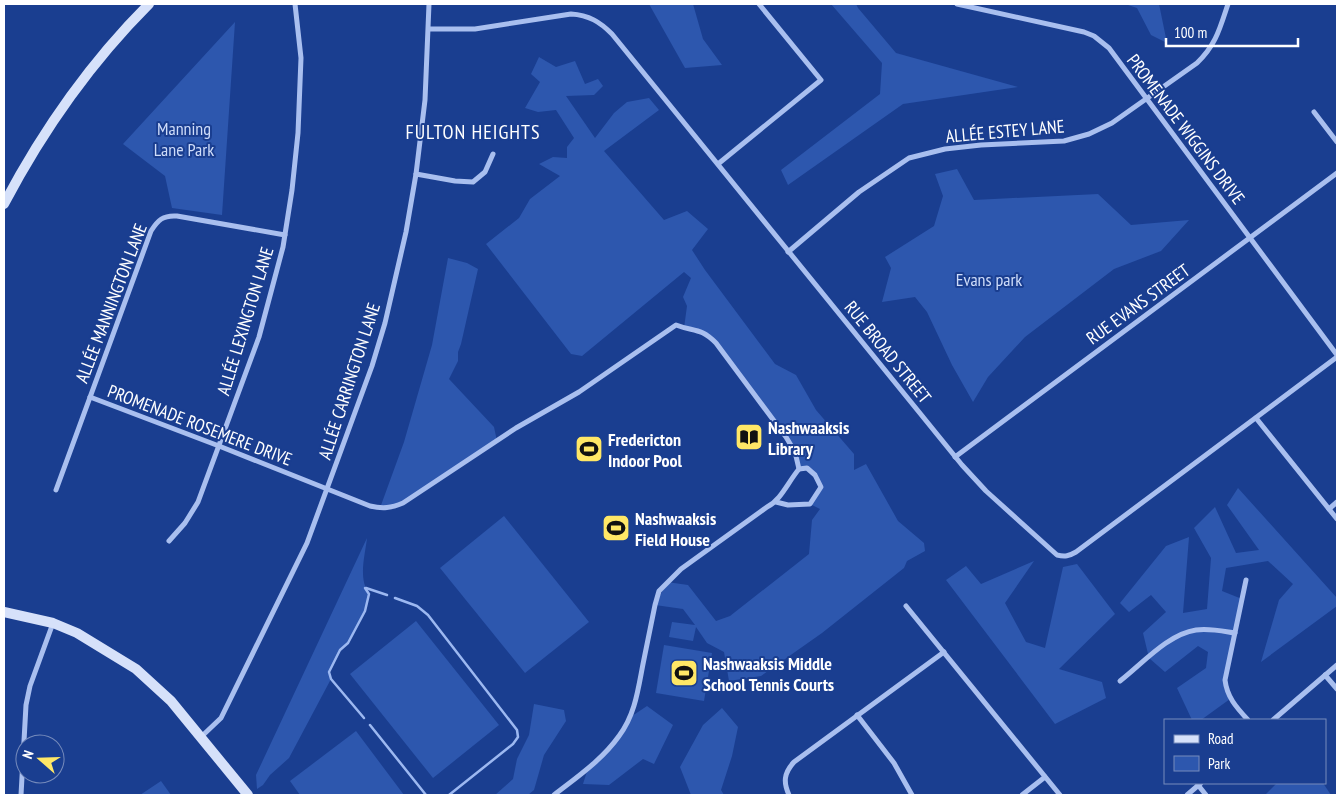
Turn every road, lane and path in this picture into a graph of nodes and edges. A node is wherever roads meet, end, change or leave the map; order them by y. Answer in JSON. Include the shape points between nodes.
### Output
{"nodes":[{"id":1,"x":149,"y":4,"type":"edge"},
{"id":2,"x":295,"y":4,"type":"edge"},
{"id":3,"x":429,"y":4,"type":"edge"},
{"id":4,"x":759,"y":4,"type":"edge"},
{"id":5,"x":957,"y":4,"type":"edge"},
{"id":6,"x":1228,"y":4,"type":"edge"},
{"id":7,"x":429,"y":30,"type":"junction"},
{"id":8,"x":1147,"y":99,"type":"junction"},
{"id":9,"x":1314,"y":112,"type":"dead end"},
{"id":10,"x":1337,"y":142,"type":"edge"},
{"id":11,"x":493,"y":154,"type":"dead end"},
{"id":12,"x":718,"y":164,"type":"junction"},
{"id":13,"x":1337,"y":173,"type":"edge"},
{"id":14,"x":416,"y":174,"type":"junction"},
{"id":15,"x":4,"y":204,"type":"edge"},
{"id":16,"x":285,"y":236,"type":"junction"},
{"id":17,"x":1250,"y":238,"type":"junction"},
{"id":18,"x":788,"y":252,"type":"junction"},
{"id":19,"x":1337,"y":356,"type":"edge"},
{"id":20,"x":90,"y":397,"type":"junction"},
{"id":21,"x":1256,"y":418,"type":"junction"},
{"id":22,"x":219,"y":446,"type":"junction"},
{"id":23,"x":955,"y":457,"type":"junction"},
{"id":24,"x":799,"y":469,"type":"junction"},
{"id":25,"x":56,"y":490,"type":"dead end"},
{"id":26,"x":328,"y":490,"type":"junction"},
{"id":27,"x":776,"y":502,"type":"junction"},
{"id":28,"x":1337,"y":502,"type":"edge"},
{"id":29,"x":1329,"y":509,"type":"junction"},
{"id":30,"x":1337,"y":519,"type":"edge"},
{"id":31,"x":169,"y":541,"type":"dead end"},
{"id":32,"x":1246,"y":580,"type":"dead end"},
{"id":33,"x":906,"y":606,"type":"dead end"},
{"id":34,"x":4,"y":612,"type":"edge"},
{"id":35,"x":53,"y":623,"type":"junction"},
{"id":36,"x":1235,"y":633,"type":"junction"},
{"id":37,"x":944,"y":652,"type":"junction"},
{"id":38,"x":1337,"y":665,"type":"edge"},
{"id":39,"x":1326,"y":675,"type":"junction"},
{"id":40,"x":1120,"y":681,"type":"dead end"},
{"id":41,"x":1337,"y":689,"type":"edge"},
{"id":42,"x":857,"y":715,"type":"junction"},
{"id":43,"x":1247,"y":719,"type":"edge"},
{"id":44,"x":1275,"y":719,"type":"edge"},
{"id":45,"x":201,"y":738,"type":"junction"},
{"id":46,"x":1045,"y":777,"type":"junction"},
{"id":47,"x":1199,"y":784,"type":"edge"},
{"id":48,"x":21,"y":795,"type":"edge"},
{"id":49,"x":248,"y":795,"type":"edge"},
{"id":50,"x":554,"y":795,"type":"edge"},
{"id":51,"x":789,"y":795,"type":"edge"},
{"id":52,"x":912,"y":795,"type":"edge"},
{"id":53,"x":1022,"y":795,"type":"edge"},
{"id":54,"x":1060,"y":795,"type":"edge"},
{"id":55,"x":1187,"y":795,"type":"edge"},
{"id":56,"x":1206,"y":795,"type":"edge"}],
"edges":[{"from":1,"to":15,"type":"street","via":[[74,90],[33,150]]},
{"from":2,"to":16,"type":"street","name":"ALLÉE LEXINGTON LANE","via":[[301,58],[298,133]]},
{"from":3,"to":7,"type":"street","name":"ALLÉE CARRINGTON LANE"},
{"from":4,"to":12,"type":"street","via":[[821,80]]},
{"from":5,"to":8,"type":"street","name":"PROMENADE WIGGINS DRIVE","via":[[1094,36],[1109,48]]},
{"from":6,"to":8,"type":"street","name":"ALLÉE ESTEY LANE","via":[[1218,35],[1206,54]]},
{"from":7,"to":12,"type":"street","name":"RUE BROAD STREET","via":[[475,29],[571,14],[593,19],[612,34]]},
{"from":7,"to":14,"type":"street","name":"ALLÉE CARRINGTON LANE"},
{"from":8,"to":17,"type":"street","name":"PROMENADE WIGGINS DRIVE"},
{"from":8,"to":18,"type":"street","name":"ALLÉE ESTEY LANE","via":[[1112,123],[1064,141],[981,145],[909,158],[860,192]]},
{"from":9,"to":10,"type":"street"},
{"from":11,"to":14,"type":"street","via":[[485,172],[473,182]]},
{"from":12,"to":18,"type":"street","name":"RUE BROAD STREET"},
{"from":13,"to":17,"type":"street","name":"RUE EVANS STREET"},
{"from":14,"to":26,"type":"street","name":"ALLÉE CARRINGTON LANE","via":[[385,323]]},
{"from":16,"to":20,"type":"street","name":"ALLÉE MANNINGTON LANE","via":[[177,216],[166,215],[157,222],[150,231]]},
{"from":16,"to":22,"type":"street","name":"ALLÉE LEXINGTON LANE","via":[[259,337]]},
{"from":17,"to":19,"type":"street","name":"PROMENADE WIGGINS DRIVE"},
{"from":17,"to":23,"type":"street","name":"RUE EVANS STREET"},
{"from":18,"to":23,"type":"street","name":"RUE BROAD STREET"},
{"from":19,"to":21,"type":"street","name":"RUE BROAD STREET"},
{"from":20,"to":22,"type":"street","name":"PROMENADE ROSEMERE DRIVE"},
{"from":20,"to":25,"type":"street","name":"ALLÉE MANNINGTON LANE"},
{"from":21,"to":23,"type":"street","name":"RUE BROAD STREET","via":[[1076,552],[1064,557],[1051,551],[1020,523]]},
{"from":21,"to":29,"type":"street"},
{"from":22,"to":26,"type":"street","name":"PROMENADE ROSEMERE DRIVE"},
{"from":22,"to":31,"type":"street","name":"ALLÉE LEXINGTON LANE","via":[[198,502]]},
{"from":24,"to":26,"type":"street","name":"PROMENADE ROSEMERE DRIVE","via":[[795,452],[786,437],[716,343],[708,334],[676,325],[579,392],[516,428],[403,503],[392,508],[380,508]]},
{"from":24,"to":27,"type":"street"},
{"from":24,"to":27,"type":"street","via":[[807,468],[815,475],[821,487],[815,498],[810,504]]},
{"from":26,"to":45,"type":"street","name":"ALLÉE CARRINGTON LANE","via":[[307,543],[221,718]]},
{"from":27,"to":50,"type":"street","via":[[681,569],[660,591],[636,702],[629,718],[608,750]]},
{"from":28,"to":29,"type":"street"},
{"from":29,"to":30,"type":"street"},
{"from":32,"to":36,"type":"street"},
{"from":33,"to":37,"type":"street"},
{"from":34,"to":35,"type":"street"},
{"from":35,"to":45,"type":"street","via":[[136,669],[171,701]]},
{"from":35,"to":48,"type":"street","via":[[26,705]]},
{"from":36,"to":40,"type":"street","via":[[1209,629],[1184,633],[1171,639]]},
{"from":36,"to":43,"type":"street","via":[[1225,680],[1226,690]]},
{"from":37,"to":42,"type":"street"},
{"from":37,"to":46,"type":"street"},
{"from":38,"to":39,"type":"street"},
{"from":39,"to":41,"type":"street"},
{"from":39,"to":44,"type":"street"},
{"from":42,"to":51,"type":"street","via":[[787,769],[785,778]]},
{"from":42,"to":52,"type":"street","via":[[894,763]]},
{"from":45,"to":49,"type":"street"},
{"from":46,"to":53,"type":"street"},
{"from":46,"to":54,"type":"street"},
{"from":47,"to":55,"type":"street"},
{"from":47,"to":56,"type":"street"}]}
